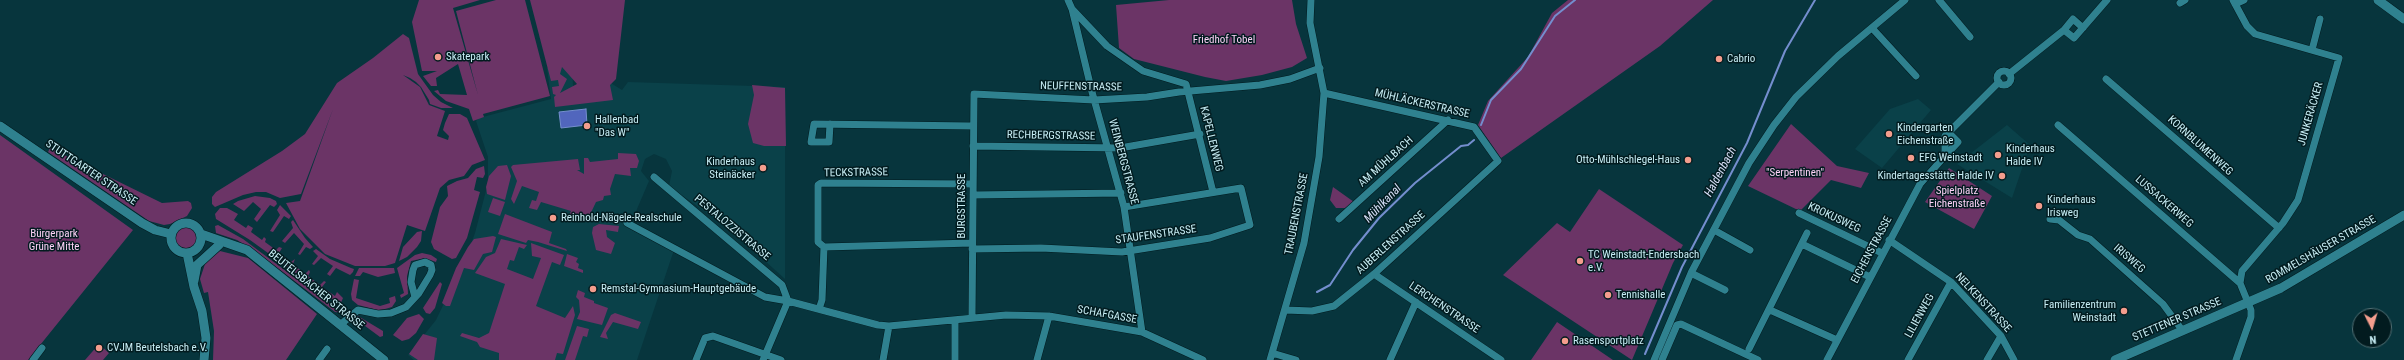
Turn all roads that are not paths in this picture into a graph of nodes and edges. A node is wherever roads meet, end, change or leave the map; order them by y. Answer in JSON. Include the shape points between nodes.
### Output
{"nodes":[{"id":1,"x":1068,"y":0,"type":"edge"},
{"id":2,"x":1311,"y":0,"type":"edge"},
{"id":3,"x":1905,"y":0,"type":"edge"},
{"id":4,"x":1939,"y":0,"type":"edge"},
{"id":5,"x":2107,"y":0,"type":"edge"},
{"id":6,"x":2244,"y":0,"type":"edge"},
{"id":7,"x":2378,"y":0,"type":"edge"},
{"id":8,"x":2386,"y":0,"type":"edge"},
{"id":9,"x":2234,"y":2,"type":"edge"},
{"id":10,"x":1072,"y":8,"type":"junction"},
{"id":11,"x":2393,"y":10,"type":"junction"},
{"id":12,"x":2320,"y":19,"type":"dead end"},
{"id":13,"x":2404,"y":19,"type":"edge"},
{"id":14,"x":1872,"y":28,"type":"junction"},
{"id":15,"x":2083,"y":28,"type":"junction"},
{"id":16,"x":2064,"y":30,"type":"junction"},
{"id":17,"x":1970,"y":37,"type":"dead end"},
{"id":18,"x":2312,"y":50,"type":"junction"},
{"id":19,"x":1320,"y":68,"type":"junction"},
{"id":20,"x":1916,"y":76,"type":"dead end"},
{"id":21,"x":2106,"y":79,"type":"dead end"},
{"id":22,"x":1188,"y":92,"type":"junction"},
{"id":23,"x":1324,"y":93,"type":"junction"},
{"id":24,"x":974,"y":94,"type":"joint"},
{"id":25,"x":1094,"y":100,"type":"junction"},
{"id":26,"x":1448,"y":120,"type":"junction"},
{"id":27,"x":830,"y":124,"type":"dead end"},
{"id":28,"x":2058,"y":125,"type":"dead end"},
{"id":29,"x":0,"y":126,"type":"edge"},
{"id":30,"x":973,"y":126,"type":"junction"},
{"id":31,"x":1948,"y":132,"type":"junction"},
{"id":32,"x":1200,"y":134,"type":"junction"},
{"id":33,"x":973,"y":146,"type":"junction"},
{"id":34,"x":1110,"y":148,"type":"junction"},
{"id":35,"x":1945,"y":156,"type":"junction"},
{"id":36,"x":1498,"y":161,"type":"joint"},
{"id":37,"x":654,"y":177,"type":"dead end"},
{"id":38,"x":973,"y":184,"type":"junction"},
{"id":39,"x":1213,"y":192,"type":"junction"},
{"id":40,"x":1120,"y":193,"type":"junction"},
{"id":41,"x":973,"y":195,"type":"junction"},
{"id":42,"x":1124,"y":207,"type":"junction"},
{"id":43,"x":1799,"y":213,"type":"dead end"},
{"id":44,"x":2404,"y":215,"type":"edge"},
{"id":45,"x":1339,"y":219,"type":"dead end"},
{"id":46,"x":2050,"y":219,"type":"dead end"},
{"id":47,"x":627,"y":223,"type":"dead end"},
{"id":48,"x":2278,"y":228,"type":"junction"},
{"id":49,"x":1714,"y":230,"type":"junction"},
{"id":50,"x":1807,"y":233,"type":"dead end"},
{"id":51,"x":171,"y":234,"type":"junction"},
{"id":52,"x":200,"y":234,"type":"junction"},
{"id":53,"x":1889,"y":240,"type":"junction"},
{"id":54,"x":230,"y":244,"type":"junction"},
{"id":55,"x":1802,"y":244,"type":"junction"},
{"id":56,"x":199,"y":245,"type":"junction"},
{"id":57,"x":219,"y":245,"type":"junction"},
{"id":58,"x":972,"y":246,"type":"junction"},
{"id":59,"x":824,"y":247,"type":"junction"},
{"id":60,"x":1750,"y":250,"type":"dead end"},
{"id":61,"x":1130,"y":251,"type":"junction"},
{"id":62,"x":1882,"y":253,"type":"junction"},
{"id":63,"x":187,"y":254,"type":"junction"},
{"id":64,"x":1691,"y":273,"type":"junction"},
{"id":65,"x":1374,"y":274,"type":"junction"},
{"id":66,"x":1870,"y":277,"type":"junction"},
{"id":67,"x":1951,"y":282,"type":"junction"},
{"id":68,"x":2240,"y":283,"type":"junction"},
{"id":69,"x":194,"y":287,"type":"junction"},
{"id":70,"x":1725,"y":290,"type":"dead end"},
{"id":71,"x":415,"y":297,"type":"junction"},
{"id":72,"x":788,"y":301,"type":"junction"},
{"id":73,"x":1416,"y":302,"type":"junction"},
{"id":74,"x":2248,"y":302,"type":"junction"},
{"id":75,"x":820,"y":309,"type":"junction"},
{"id":76,"x":1285,"y":310,"type":"junction"},
{"id":77,"x":1770,"y":310,"type":"junction"},
{"id":78,"x":1049,"y":316,"type":"junction"},
{"id":79,"x":972,"y":318,"type":"junction"},
{"id":80,"x":955,"y":321,"type":"junction"},
{"id":81,"x":340,"y":325,"type":"junction"},
{"id":82,"x":889,"y":326,"type":"junction"},
{"id":83,"x":2182,"y":330,"type":"junction"},
{"id":84,"x":1142,"y":332,"type":"junction"},
{"id":85,"x":2001,"y":336,"type":"junction"},
{"id":86,"x":1837,"y":340,"type":"junction"},
{"id":87,"x":42,"y":348,"type":"dead end"},
{"id":88,"x":328,"y":349,"type":"dead end"},
{"id":89,"x":1749,"y":349,"type":"dead end"},
{"id":90,"x":1271,"y":357,"type":"edge"},
{"id":91,"x":764,"y":358,"type":"edge"},
{"id":92,"x":33,"y":360,"type":"edge"},
{"id":93,"x":204,"y":360,"type":"edge"},
{"id":94,"x":319,"y":360,"type":"edge"},
{"id":95,"x":384,"y":360,"type":"edge"},
{"id":96,"x":696,"y":360,"type":"edge"},
{"id":97,"x":781,"y":360,"type":"edge"},
{"id":98,"x":883,"y":360,"type":"edge"},
{"id":99,"x":955,"y":360,"type":"edge"},
{"id":100,"x":1037,"y":360,"type":"edge"},
{"id":101,"x":1203,"y":360,"type":"edge"},
{"id":102,"x":1296,"y":360,"type":"edge"},
{"id":103,"x":1390,"y":360,"type":"edge"},
{"id":104,"x":1501,"y":360,"type":"edge"},
{"id":105,"x":1654,"y":360,"type":"edge"},
{"id":106,"x":1662,"y":360,"type":"edge"},
{"id":107,"x":1758,"y":360,"type":"edge"},
{"id":108,"x":1827,"y":360,"type":"edge"},
{"id":109,"x":1908,"y":360,"type":"edge"},
{"id":110,"x":1987,"y":360,"type":"edge"},
{"id":111,"x":2014,"y":360,"type":"edge"},
{"id":112,"x":2115,"y":360,"type":"edge"},
{"id":113,"x":2236,"y":360,"type":"edge"}],
"edges":[{"from":1,"to":10,"type":"street","name":"WEINBERGSTRASSE"},
{"from":2,"to":19,"type":"street","name":"TRAUBENSTRASSE","via":[[1310,23]]},
{"from":3,"to":14,"type":"street"},
{"from":4,"to":17,"type":"street"},
{"from":5,"to":15,"type":"street"},
{"from":6,"to":9,"type":"street"},
{"from":7,"to":11,"type":"street"},
{"from":8,"to":11,"type":"street"},
{"from":9,"to":18,"type":"street","name":"JUNKERÄCKER","via":[[2247,26],[2255,34]]},
{"from":10,"to":22,"type":"street","via":[[1107,46],[1143,71],[1186,84]]},
{"from":10,"to":25,"type":"street","name":"WEINBERGSTRASSE"},
{"from":11,"to":13,"type":"street"},
{"from":12,"to":18,"type":"street"},
{"from":14,"to":20,"type":"street"},
{"from":14,"to":49,"type":"street","via":[[1838,56],[1796,97],[1774,125],[1749,163]]},
{"from":15,"to":16,"type":"street","via":[[2074,38]]},
{"from":15,"to":16,"type":"street","via":[[2073,19]]},
{"from":16,"to":31,"type":"street","via":[[2009,74],[2000,73],[1999,82]]},
{"from":18,"to":48,"type":"street","name":"JUNKERÄCKER","via":[[2338,58],[2301,191],[2293,209]]},
{"from":19,"to":22,"type":"street","name":"NEUFFENSTRASSE","via":[[1290,79],[1260,85]]},
{"from":19,"to":23,"type":"street","name":"TRAUBENSTRASSE"},
{"from":21,"to":48,"type":"street","name":"KORNBLUMENWEG"},
{"from":22,"to":25,"type":"street","name":"NEUFFENSTRASSE"},
{"from":22,"to":32,"type":"street","name":"KAPELLENWEG"},
{"from":23,"to":26,"type":"street","name":"MÜHLÄCKERSTRASSE"},
{"from":23,"to":76,"type":"street","name":"TRAUBENSTRASSE","via":[[1313,196],[1304,243]]},
{"from":24,"to":25,"type":"street","name":"NEUFFENSTRASSE"},
{"from":24,"to":30,"type":"street","name":"BURGSTRASSE"},
{"from":25,"to":34,"type":"street","name":"WEINBERGSTRASSE"},
{"from":26,"to":36,"type":"street","name":"MÜHLÄCKERSTRASSE","via":[[1474,127]]},
{"from":26,"to":45,"type":"street","name":"AM MÜHLBACH"},
{"from":27,"to":30,"type":"street"},
{"from":28,"to":68,"type":"street","name":"LUSSACKERWEG"},
{"from":29,"to":51,"type":"street","name":"STUTTGARTER STRASSE","via":[[142,223]]},
{"from":30,"to":33,"type":"street","name":"BURGSTRASSE"},
{"from":31,"to":35,"type":"street","via":[[1945,136]]},
{"from":31,"to":35,"type":"street","name":"EICHENSTRASSE","via":[[1958,142]]},
{"from":32,"to":34,"type":"street","name":"RECHBERGSTRASSE"},
{"from":32,"to":39,"type":"street","name":"KAPELLENWEG"},
{"from":33,"to":34,"type":"street","name":"RECHBERGSTRASSE"},
{"from":33,"to":38,"type":"street","name":"BURGSTRASSE"},
{"from":34,"to":40,"type":"street","name":"WEINBERGSTRASSE"},
{"from":35,"to":53,"type":"street","name":"EICHENSTRASSE","via":[[1920,184]]},
{"from":36,"to":65,"type":"street","name":"AUBERLENSTRASSE"},
{"from":37,"to":72,"type":"street","name":"PESTALOZZISTRASSE","via":[[782,285]]},
{"from":38,"to":41,"type":"street","name":"BURGSTRASSE"},
{"from":38,"to":59,"type":"street","name":"TECKSTRASSE","via":[[821,183],[818,185],[818,242]]},
{"from":39,"to":42,"type":"street"},
{"from":39,"to":61,"type":"street","name":"STAUFENSTRASSE","via":[[1241,188],[1250,225],[1210,238]]},
{"from":40,"to":41,"type":"street"},
{"from":40,"to":42,"type":"street","name":"WEINBERGSTRASSE"},
{"from":41,"to":58,"type":"street","name":"BURGSTRASSE"},
{"from":42,"to":61,"type":"street","name":"WEINBERGSTRASSE"},
{"from":43,"to":62,"type":"street","name":"KROKUSWEG"},
{"from":44,"to":74,"type":"street","name":"ROMMELSHÄUSER STRASSE","via":[[2338,257],[2281,288]]},
{"from":46,"to":83,"type":"street","name":"IRISWEG","via":[[2059,220],[2078,235],[2090,239],[2163,304]]},
{"from":47,"to":72,"type":"street","via":[[765,297]]},
{"from":48,"to":68,"type":"street","name":"JUNKERÄCKER","via":[[2242,271]]},
{"from":49,"to":60,"type":"street"},
{"from":49,"to":64,"type":"street"},
{"from":50,"to":55,"type":"street"},
{"from":51,"to":52,"type":"street","via":[[175,227],[184,223],[197,227]]},
{"from":51,"to":63,"type":"street","via":[[171,244],[174,248]]},
{"from":52,"to":54,"type":"street","name":"BEUTELSBACHER STRASSE"},
{"from":52,"to":56,"type":"street"},
{"from":53,"to":62,"type":"street","name":"EICHENSTRASSE"},
{"from":53,"to":67,"type":"street","name":"NELKENSTRASSE"},
{"from":54,"to":57,"type":"street","name":"BEUTELSBACHER STRASSE"},
{"from":54,"to":81,"type":"street","name":"BEUTELSBACHER STRASSE","via":[[247,250]]},
{"from":55,"to":66,"type":"street"},
{"from":55,"to":77,"type":"street"},
{"from":56,"to":57,"type":"street","name":"BEUTELSBACHER STRASSE"},
{"from":56,"to":63,"type":"street"},
{"from":57,"to":69,"type":"street","via":[[197,264]]},
{"from":58,"to":59,"type":"street","name":"STAUFENSTRASSE"},
{"from":58,"to":61,"type":"street","name":"STAUFENSTRASSE"},
{"from":58,"to":79,"type":"street","name":"BURGSTRASSE"},
{"from":59,"to":75,"type":"street","name":"TECKSTRASSE"},
{"from":61,"to":84,"type":"street","name":"WEINBERGSTRASSE"},
{"from":62,"to":66,"type":"street","name":"EICHENSTRASSE"},
{"from":63,"to":69,"type":"street"},
{"from":64,"to":70,"type":"street"},
{"from":64,"to":105,"type":"street"},
{"from":65,"to":73,"type":"street","name":"LERCHENSTRASSE"},
{"from":65,"to":76,"type":"street","name":"AUBERLENSTRASSE","via":[[1334,306],[1312,311]]},
{"from":66,"to":86,"type":"street","name":"EICHENSTRASSE"},
{"from":67,"to":85,"type":"street","name":"NELKENSTRASSE"},
{"from":67,"to":109,"type":"street","name":"LILIENWEG"},
{"from":68,"to":74,"type":"street","name":"LUSSACKERWEG"},
{"from":69,"to":93,"type":"street","via":[[202,311],[206,338]]},
{"from":71,"to":71,"type":"street","via":[[411,282],[413,270],[415,266],[426,262],[431,264],[432,270]]},
{"from":71,"to":81,"type":"street","via":[[406,307],[391,313],[354,312]]},
{"from":72,"to":75,"type":"street"},
{"from":72,"to":91,"type":"street"},
{"from":73,"to":103,"type":"street"},
{"from":73,"to":104,"type":"street","name":"LERCHENSTRASSE"},
{"from":74,"to":83,"type":"street","name":"STETTENER STRASSE"},
{"from":74,"to":113,"type":"street","name":"LUSSACKERWEG","via":[[2252,317]]},
{"from":75,"to":82,"type":"street"},
{"from":76,"to":90,"type":"street","name":"TRAUBENSTRASSE"},
{"from":77,"to":86,"type":"street"},
{"from":77,"to":89,"type":"street"},
{"from":78,"to":79,"type":"street","via":[[1006,315]]},
{"from":78,"to":84,"type":"street","name":"SCHAFGASSE"},
{"from":78,"to":100,"type":"street"},
{"from":79,"to":80,"type":"street"},
{"from":80,"to":82,"type":"street"},
{"from":80,"to":99,"type":"street"},
{"from":81,"to":95,"type":"street","name":"BEUTELSBACHER STRASSE"},
{"from":82,"to":98,"type":"street"},
{"from":83,"to":112,"type":"street","name":"STETTENER STRASSE"},
{"from":84,"to":101,"type":"street","name":"SCHAFGASSE"},
{"from":85,"to":110,"type":"street"},
{"from":85,"to":111,"type":"street","name":"NELKENSTRASSE"},
{"from":86,"to":108,"type":"street","name":"EICHENSTRASSE"},
{"from":87,"to":92,"type":"street"},
{"from":88,"to":94,"type":"street"},
{"from":90,"to":102,"type":"street"},
{"from":91,"to":96,"type":"street","via":[[713,336],[705,338]]},
{"from":91,"to":97,"type":"street"},
{"from":106,"to":107,"type":"street","via":[[1677,325],[1681,324]]}]}
